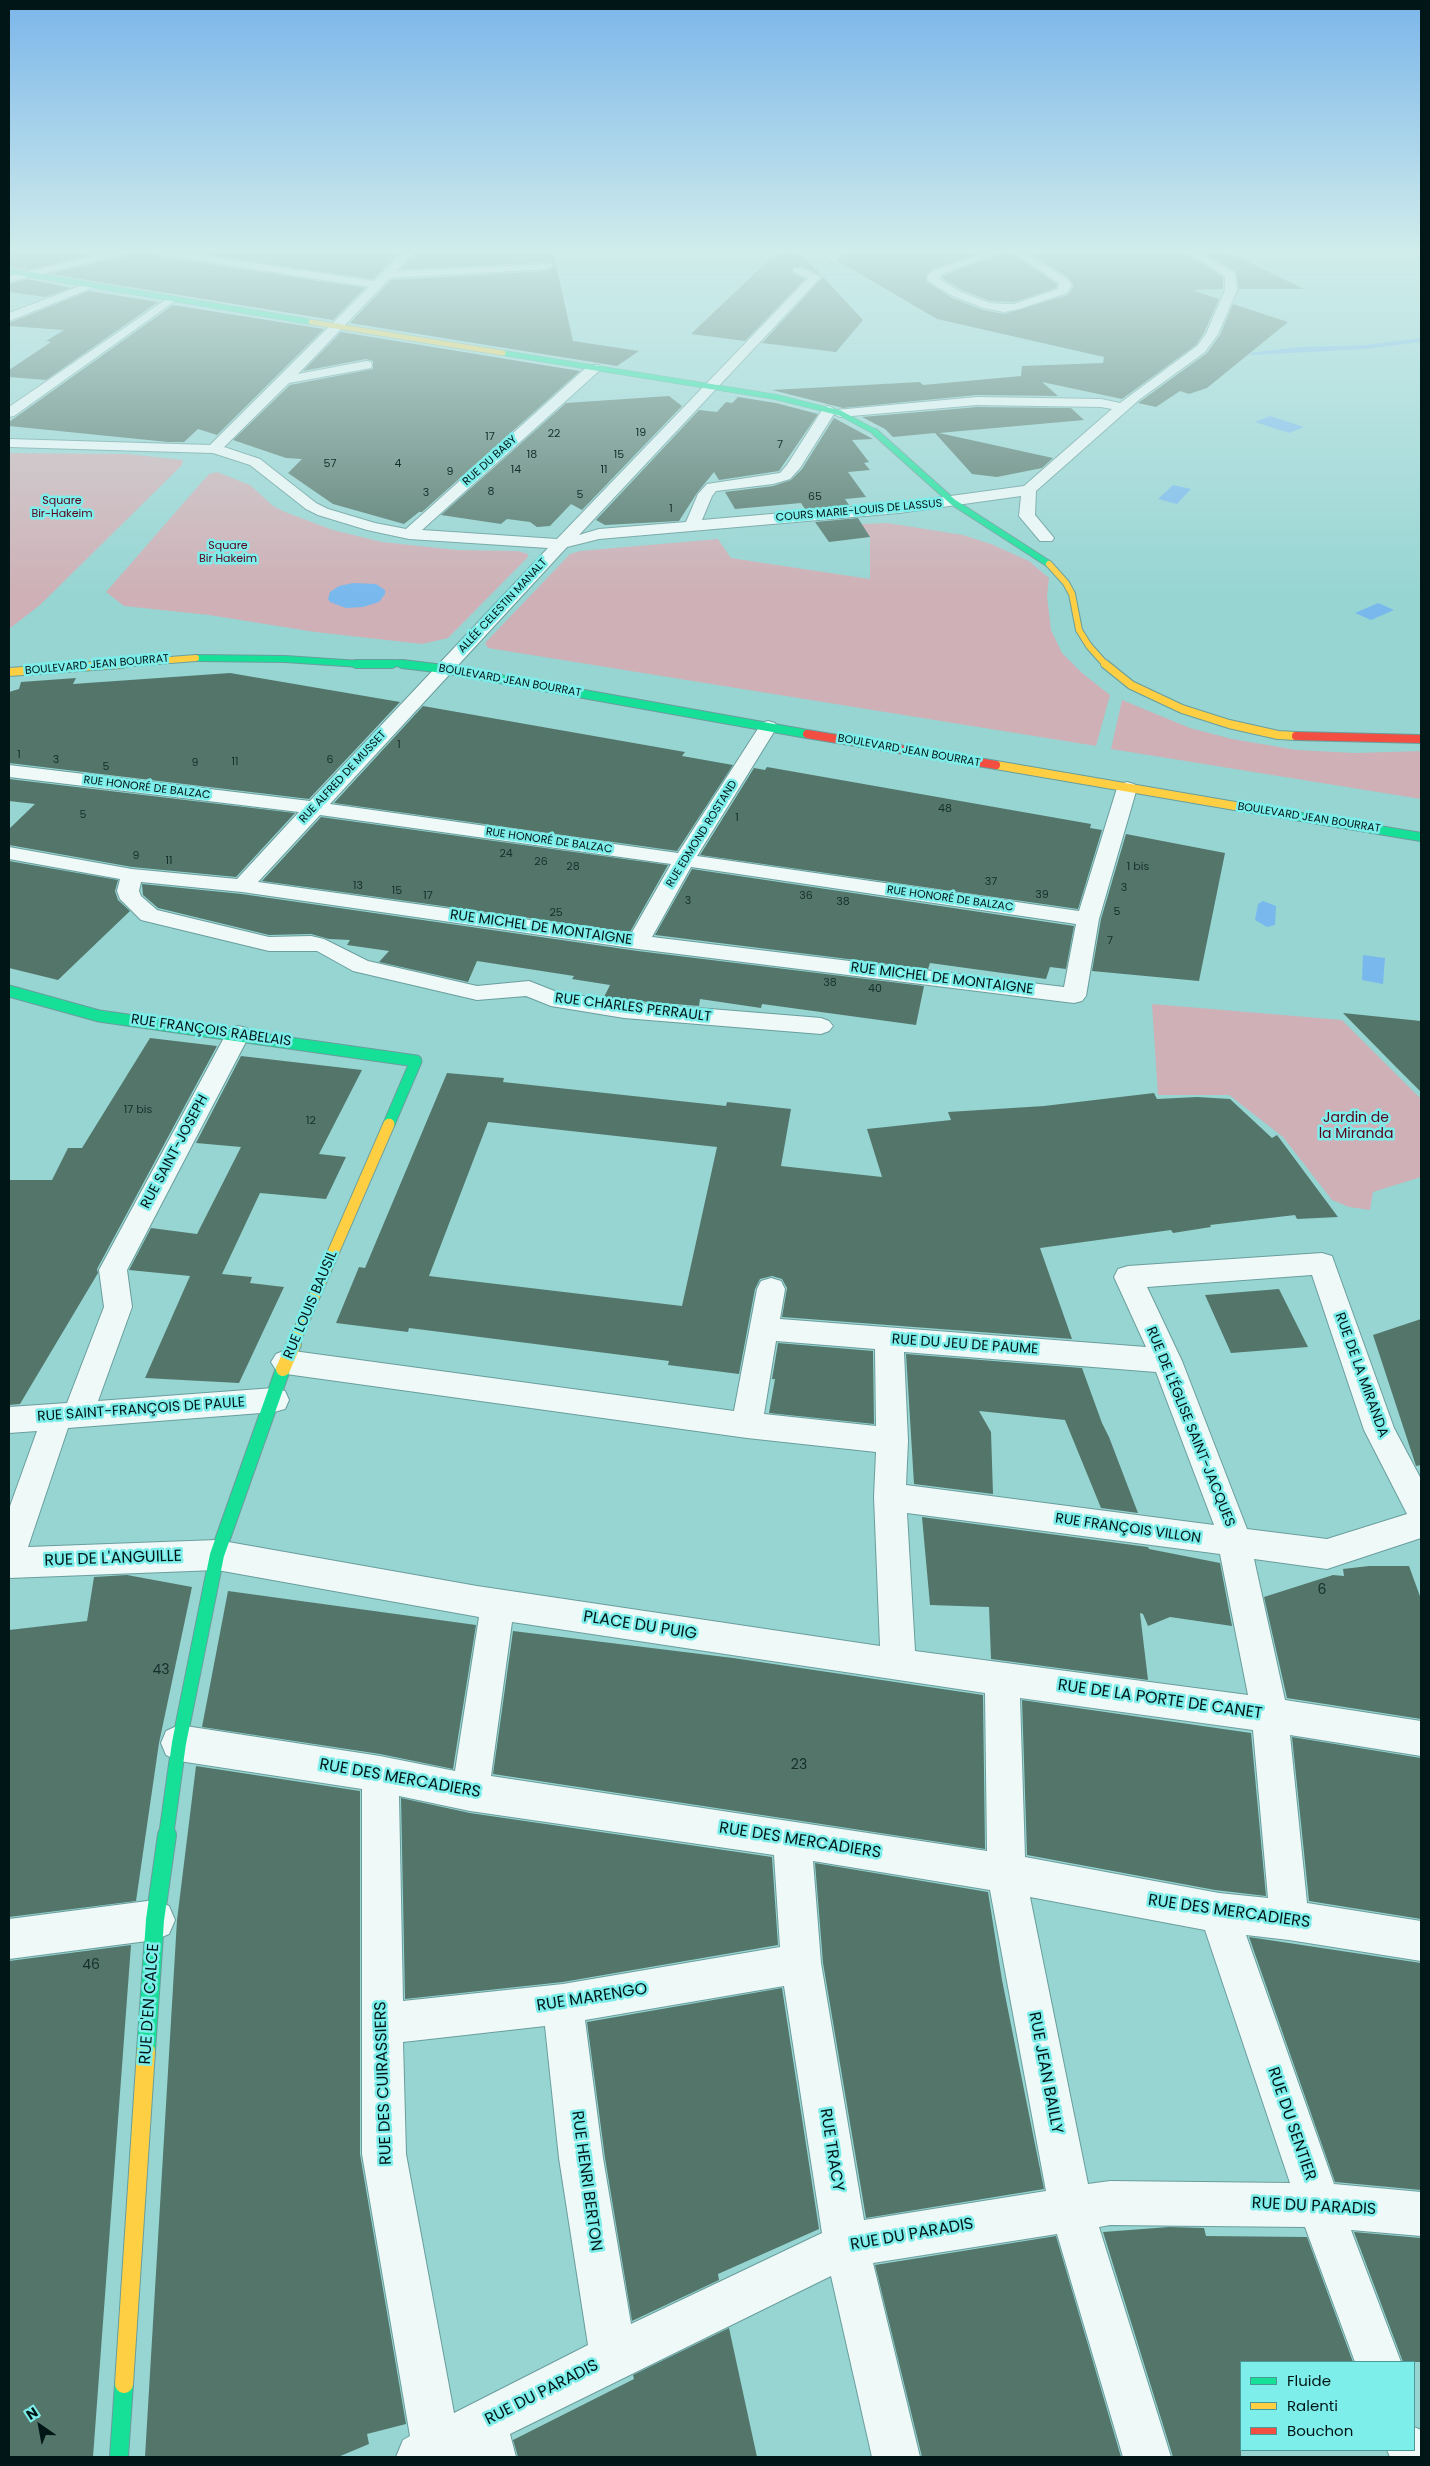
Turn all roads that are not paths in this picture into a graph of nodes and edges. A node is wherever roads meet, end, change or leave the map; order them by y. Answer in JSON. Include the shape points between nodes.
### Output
{"nodes":[{"id":1,"x":73,"y":367,"type":"edge"},
{"id":2,"x":297,"y":367,"type":"edge"},
{"id":3,"x":355,"y":367,"type":"edge"},
{"id":4,"x":588,"y":367,"type":"edge"},
{"id":5,"x":730,"y":367,"type":"edge"},
{"id":6,"x":1176,"y":367,"type":"edge"},
{"id":7,"x":594,"y":368,"type":"junction"},
{"id":8,"x":285,"y":380,"type":"junction"},
{"id":9,"x":711,"y":387,"type":"junction"},
{"id":10,"x":1122,"y":407,"type":"junction"},
{"id":11,"x":834,"y":411,"type":"junction"},
{"id":12,"x":9,"y":412,"type":"edge"},
{"id":13,"x":9,"y":443,"type":"edge"},
{"id":14,"x":185,"y":450,"type":"junction"},
{"id":15,"x":214,"y":450,"type":"junction"},
{"id":16,"x":275,"y":479,"type":"junction"},
{"id":17,"x":1029,"y":490,"type":"junction"},
{"id":18,"x":953,"y":502,"type":"junction"},
{"id":19,"x":692,"y":527,"type":"junction"},
{"id":20,"x":409,"y":534,"type":"junction"},
{"id":21,"x":1046,"y":538,"type":"dead end"},
{"id":22,"x":561,"y":544,"type":"junction"},
{"id":23,"x":306,"y":648,"type":"dead end"},
{"id":24,"x":362,"y":652,"type":"dead end"},
{"id":25,"x":186,"y":658,"type":"junction"},
{"id":26,"x":398,"y":664,"type":"junction"},
{"id":27,"x":444,"y":669,"type":"junction"},
{"id":28,"x":9,"y":672,"type":"edge"},
{"id":29,"x":768,"y":727,"type":"junction"},
{"id":30,"x":1421,"y":739,"type":"edge"},
{"id":31,"x":9,"y":771,"type":"edge"},
{"id":32,"x":1127,"y":788,"type":"junction"},
{"id":33,"x":314,"y":808,"type":"junction"},
{"id":34,"x":1421,"y":837,"type":"edge"},
{"id":35,"x":9,"y":853,"type":"edge"},
{"id":36,"x":684,"y":860,"type":"junction"},
{"id":37,"x":132,"y":875,"type":"junction"},
{"id":38,"x":242,"y":886,"type":"junction"},
{"id":39,"x":1088,"y":919,"type":"junction"},
{"id":40,"x":638,"y":942,"type":"junction"},
{"id":41,"x":9,"y":991,"type":"edge"},
{"id":42,"x":821,"y":1026,"type":"dead end"},
{"id":43,"x":238,"y":1034,"type":"junction"},
{"id":44,"x":416,"y":1061,"type":"joint"},
{"id":45,"x":1326,"y":1276,"type":"joint"},
{"id":46,"x":771,"y":1289,"type":"dead end"},
{"id":47,"x":764,"y":1328,"type":"junction"},
{"id":48,"x":889,"y":1339,"type":"junction"},
{"id":49,"x":1167,"y":1361,"type":"junction"},
{"id":50,"x":286,"y":1362,"type":"junction"},
{"id":51,"x":274,"y":1400,"type":"junction"},
{"id":52,"x":67,"y":1416,"type":"junction"},
{"id":53,"x":9,"y":1420,"type":"edge"},
{"id":54,"x":748,"y":1425,"type":"junction"},
{"id":55,"x":892,"y":1441,"type":"junction"},
{"id":56,"x":890,"y":1497,"type":"junction"},
{"id":57,"x":1421,"y":1510,"type":"edge"},
{"id":58,"x":1421,"y":1524,"type":"edge"},
{"id":59,"x":1235,"y":1543,"type":"junction"},
{"id":60,"x":9,"y":1554,"type":"edge"},
{"id":61,"x":217,"y":1555,"type":"junction"},
{"id":62,"x":9,"y":1563,"type":"edge"},
{"id":63,"x":498,"y":1604,"type":"junction"},
{"id":64,"x":898,"y":1665,"type":"junction"},
{"id":65,"x":1002,"y":1679,"type":"junction"},
{"id":66,"x":1270,"y":1715,"type":"junction"},
{"id":67,"x":1421,"y":1738,"type":"edge"},
{"id":68,"x":179,"y":1743,"type":"junction"},
{"id":69,"x":380,"y":1774,"type":"junction"},
{"id":70,"x":470,"y":1792,"type":"junction"},
{"id":71,"x":792,"y":1839,"type":"junction"},
{"id":72,"x":1006,"y":1873,"type":"junction"},
{"id":73,"x":1219,"y":1913,"type":"junction"},
{"id":74,"x":155,"y":1920,"type":"junction"},
{"id":75,"x":1289,"y":1920,"type":"junction"},
{"id":76,"x":9,"y":1939,"type":"edge"},
{"id":77,"x":1421,"y":1941,"type":"edge"},
{"id":78,"x":801,"y":1963,"type":"junction"},
{"id":79,"x":563,"y":2004,"type":"junction"},
{"id":80,"x":382,"y":2024,"type":"junction"},
{"id":81,"x":1319,"y":2205,"type":"junction"},
{"id":82,"x":1071,"y":2208,"type":"junction"},
{"id":83,"x":1421,"y":2214,"type":"edge"},
{"id":84,"x":846,"y":2245,"type":"junction"},
{"id":85,"x":613,"y":2357,"type":"junction"},
{"id":86,"x":1378,"y":2361,"type":"edge"},
{"id":87,"x":488,"y":2440,"type":"edge"},
{"id":88,"x":428,"y":2453,"type":"edge"},
{"id":89,"x":119,"y":2457,"type":"edge"},
{"id":90,"x":896,"y":2457,"type":"edge"},
{"id":91,"x":1147,"y":2457,"type":"edge"}],
"edges":[{"from":1,"to":12,"type":"street"},
{"from":2,"to":8,"type":"street"},
{"from":3,"to":8,"type":"street"},
{"from":4,"to":7,"type":"street"},
{"from":5,"to":9,"type":"street","name":"ALLÉE CELESTIN MANALT"},
{"from":6,"to":10,"type":"street"},
{"from":7,"to":9,"type":"street"},
{"from":7,"to":20,"type":"street","name":"RUE DU BABY"},
{"from":8,"to":15,"type":"street"},
{"from":9,"to":11,"type":"street","via":[[776,397]]},
{"from":9,"to":22,"type":"street","name":"ALLÉE CELESTIN MANALT"},
{"from":10,"to":11,"type":"street","via":[[1101,403],[977,401]]},
{"from":10,"to":17,"type":"street"},
{"from":11,"to":18,"type":"street","via":[[879,434]]},
{"from":11,"to":19,"type":"street","via":[[785,476],[712,487],[705,494]]},
{"from":13,"to":14,"type":"street","name":"COURS MARIE-LOUIS DE LASSUS"},
{"from":14,"to":15,"type":"street","name":"COURS MARIE-LOUIS DE LASSUS"},
{"from":14,"to":16,"type":"street","name":"COURS MARIE-LOUIS DE LASSUS"},
{"from":15,"to":16,"type":"street","name":"COURS MARIE-LOUIS DE LASSUS","via":[[255,462]]},
{"from":16,"to":20,"type":"street","name":"COURS MARIE-LOUIS DE LASSUS","via":[[323,512]]},
{"from":17,"to":18,"type":"street"},
{"from":17,"to":21,"type":"street","via":[[1027,516]]},
{"from":18,"to":19,"type":"street","name":"COURS MARIE-LOUIS DE LASSUS"},
{"from":18,"to":30,"type":"street","name":"COURS MARIE-LOUIS DE LASSUS","via":[[1050,565],[1072,594],[1079,630],[1089,646],[1131,685],[1191,712],[1278,735]]},
{"from":19,"to":22,"type":"street","name":"COURS MARIE-LOUIS DE LASSUS","via":[[599,534]]},
{"from":20,"to":22,"type":"street","name":"COURS MARIE-LOUIS DE LASSUS"},
{"from":22,"to":27,"type":"street","name":"ALLÉE CELESTIN MANALT"},
{"from":23,"to":25,"type":"street","name":"BOULEVARD JEAN BOURRAT","via":[[228,651]]},
{"from":24,"to":26,"type":"street","name":"BOULEVARD JEAN BOURRAT","via":[[388,655]]},
{"from":25,"to":26,"type":"street","name":"BOULEVARD JEAN BOURRAT"},
{"from":25,"to":28,"type":"street","name":"BOULEVARD JEAN BOURRAT"},
{"from":26,"to":27,"type":"street","name":"BOULEVARD JEAN BOURRAT"},
{"from":27,"to":29,"type":"street","name":"BOULEVARD JEAN BOURRAT"},
{"from":27,"to":33,"type":"street","name":"RUE ALFRED DE MUSSET"},
{"from":29,"to":32,"type":"street","name":"BOULEVARD JEAN BOURRAT"},
{"from":29,"to":36,"type":"street","name":"RUE EDMOND ROSTAND"},
{"from":31,"to":33,"type":"street","name":"RUE HONORÉ DE BALZAC"},
{"from":32,"to":34,"type":"street","name":"BOULEVARD JEAN BOURRAT"},
{"from":32,"to":39,"type":"street"},
{"from":33,"to":36,"type":"street","name":"RUE HONORÉ DE BALZAC"},
{"from":33,"to":38,"type":"street","name":"RUE ALFRED DE MUSSET"},
{"from":35,"to":37,"type":"street","name":"RUE MICHEL DE MONTAIGNE"},
{"from":36,"to":39,"type":"street","name":"RUE HONORÉ DE BALZAC"},
{"from":36,"to":40,"type":"street","name":"RUE EDMOND ROSTAND"},
{"from":37,"to":38,"type":"street","name":"RUE MICHEL DE MONTAIGNE"},
{"from":37,"to":42,"type":"street","name":"RUE CHARLES PERRAULT","via":[[128,891],[130,899],[149,916],[269,944],[324,946],[361,966],[477,993],[529,988],[551,1000],[624,1010]]},
{"from":38,"to":40,"type":"street","name":"RUE MICHEL DE MONTAIGNE"},
{"from":39,"to":40,"type":"street","name":"RUE MICHEL DE MONTAIGNE","via":[[1074,996]]},
{"from":41,"to":43,"type":"street","name":"RUE FRANÇOIS RABELAIS","via":[[99,1016]]},
{"from":43,"to":44,"type":"street","name":"RUE FRANÇOIS RABELAIS"},
{"from":43,"to":52,"type":"street","name":"RUE SAINT-JOSEPH","via":[[113,1270],[118,1307]]},
{"from":44,"to":50,"type":"street","name":"RUE LOUIS BAUSIL"},
{"from":45,"to":49,"type":"street","name":"RUE DE L'ÉGLISE SAINT-JACQUES","via":[[1128,1278]]},
{"from":45,"to":57,"type":"street","name":"RUE DE LA MIRANDA","via":[[1379,1430]]},
{"from":46,"to":47,"type":"street"},
{"from":47,"to":48,"type":"street","name":"RUE DU JEU DE PAUME"},
{"from":47,"to":54,"type":"street"},
{"from":48,"to":49,"type":"street","name":"RUE DU JEU DE PAUME"},
{"from":48,"to":55,"type":"street"},
{"from":49,"to":59,"type":"street","name":"RUE DE L'ÉGLISE SAINT-JACQUES"},
{"from":50,"to":51,"type":"street","name":"RUE LOUIS BAUSIL"},
{"from":50,"to":54,"type":"street"},
{"from":51,"to":52,"type":"street","name":"RUE SAINT-FRANÇOIS DE PAULE"},
{"from":51,"to":61,"type":"street","name":"RUE LOUIS BAUSIL"},
{"from":52,"to":53,"type":"street","name":"RUE SAINT-FRANÇOIS DE PAULE"},
{"from":52,"to":60,"type":"street"},
{"from":54,"to":55,"type":"street"},
{"from":55,"to":56,"type":"street"},
{"from":56,"to":59,"type":"street","name":"RUE FRANÇOIS VILLON"},
{"from":56,"to":64,"type":"street"},
{"from":58,"to":59,"type":"street","name":"RUE FRANÇOIS VILLON","via":[[1327,1554]]},
{"from":59,"to":66,"type":"street","name":"RUE DE L'ÉGLISE SAINT-JACQUES"},
{"from":61,"to":62,"type":"street","name":"RUE DE L'ANGUILLE"},
{"from":61,"to":63,"type":"street","name":"PLACE DU PUIG"},
{"from":61,"to":68,"type":"street","name":"RUE D'EN CALCE"},
{"from":63,"to":64,"type":"street","name":"PLACE DU PUIG"},
{"from":63,"to":70,"type":"street"},
{"from":64,"to":65,"type":"street","name":"RUE DE LA PORTE DE CANET"},
{"from":65,"to":66,"type":"street","name":"RUE DE LA PORTE DE CANET"},
{"from":65,"to":72,"type":"street","name":"RUE JEAN BAILLY"},
{"from":66,"to":67,"type":"street","name":"RUE DE LA PORTE DE CANET"},
{"from":66,"to":75,"type":"street","name":"RUE DE L'ÉGLISE SAINT-JACQUES"},
{"from":68,"to":69,"type":"street","name":"RUE DES MERCADIERS"},
{"from":68,"to":74,"type":"street","name":"RUE D'EN CALCE"},
{"from":69,"to":70,"type":"street","name":"RUE DES MERCADIERS"},
{"from":69,"to":80,"type":"street","name":"RUE DES CUIRASSIERS"},
{"from":70,"to":71,"type":"street","name":"RUE DES MERCADIERS"},
{"from":71,"to":72,"type":"street","name":"RUE DES MERCADIERS"},
{"from":71,"to":78,"type":"street","name":"RUE TRACY"},
{"from":72,"to":73,"type":"street","name":"RUE DES MERCADIERS"},
{"from":72,"to":82,"type":"street","name":"RUE JEAN BAILLY"},
{"from":73,"to":75,"type":"street","name":"RUE DES MERCADIERS"},
{"from":73,"to":81,"type":"street","name":"RUE DU SENTIER"},
{"from":74,"to":76,"type":"street"},
{"from":74,"to":89,"type":"street","name":"RUE D'EN CALCE"},
{"from":75,"to":77,"type":"street","name":"RUE DES MERCADIERS"},
{"from":78,"to":79,"type":"street","name":"RUE MARENGO"},
{"from":78,"to":84,"type":"street","name":"RUE TRACY"},
{"from":79,"to":80,"type":"street","name":"RUE MARENGO"},
{"from":79,"to":85,"type":"street","name":"RUE HENRI BERTON","via":[[582,2158]]},
{"from":80,"to":88,"type":"street","name":"RUE DES CUIRASSIERS","via":[[384,2154]]},
{"from":81,"to":82,"type":"street","name":"RUE DU PARADIS","via":[[1110,2203]]},
{"from":81,"to":83,"type":"street","name":"RUE DU PARADIS"},
{"from":81,"to":86,"type":"street","name":"RUE DU SENTIER"},
{"from":82,"to":84,"type":"street","name":"RUE DU PARADIS"},
{"from":82,"to":91,"type":"street","name":"RUE JEAN BAILLY"},
{"from":84,"to":85,"type":"street","name":"RUE DU PARADIS"},
{"from":84,"to":90,"type":"street","name":"RUE TRACY"},
{"from":85,"to":87,"type":"street","name":"RUE DU PARADIS"},
{"from":87,"to":88,"type":"street","name":"RUE DU PARADIS"}]}
